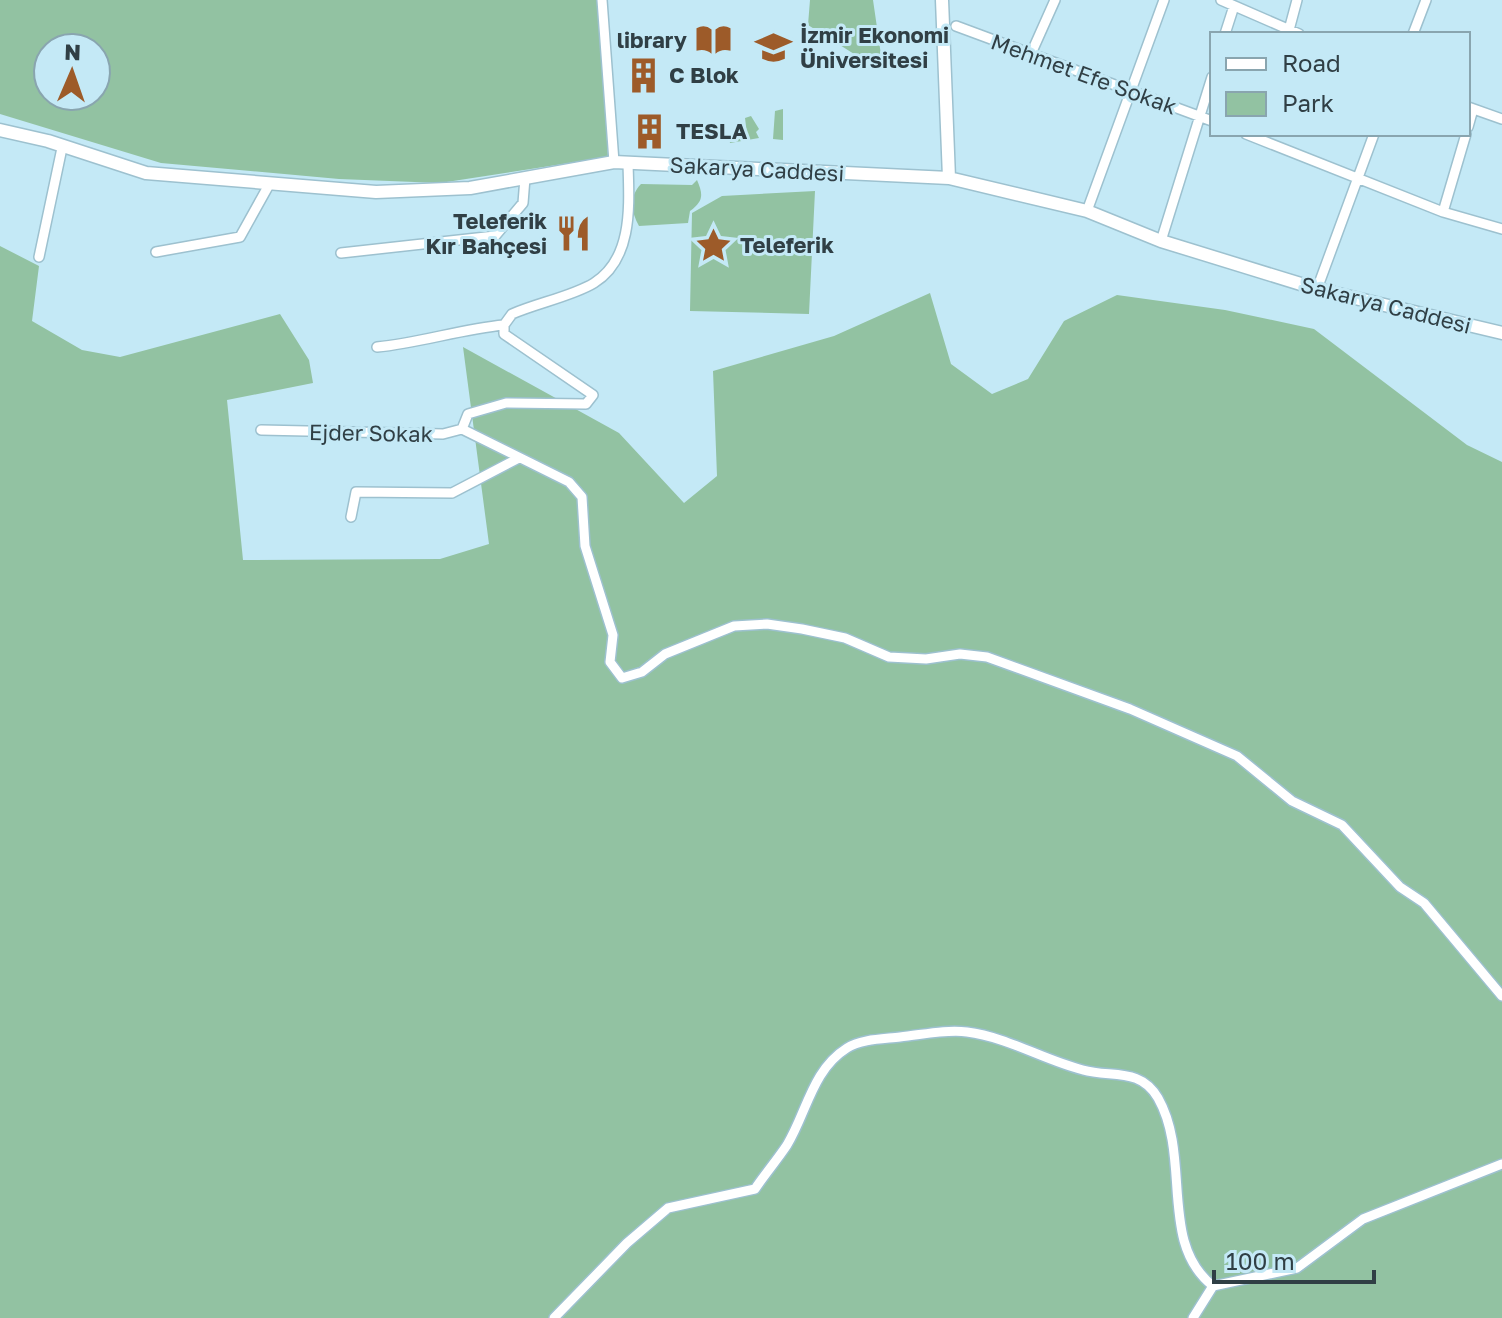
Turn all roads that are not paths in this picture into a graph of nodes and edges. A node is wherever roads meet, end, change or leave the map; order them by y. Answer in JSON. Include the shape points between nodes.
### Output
{"nodes":[{"id":1,"x":602,"y":0,"type":"edge"},
{"id":2,"x":942,"y":0,"type":"edge"},
{"id":3,"x":1055,"y":0,"type":"edge"},
{"id":4,"x":1164,"y":0,"type":"edge"},
{"id":5,"x":1221,"y":0,"type":"edge"},
{"id":6,"x":1297,"y":0,"type":"edge"},
{"id":7,"x":1426,"y":0,"type":"edge"},
{"id":8,"x":1234,"y":6,"type":"junction"},
{"id":9,"x":956,"y":26,"type":"dead end"},
{"id":10,"x":1226,"y":32,"type":"edge"},
{"id":11,"x":1294,"y":32,"type":"edge"},
{"id":12,"x":1414,"y":32,"type":"edge"},
{"id":13,"x":1030,"y":56,"type":"junction"},
{"id":14,"x":1210,"y":84,"type":"edge"},
{"id":15,"x":1129,"y":93,"type":"junction"},
{"id":16,"x":1471,"y":108,"type":"edge"},
{"id":17,"x":1200,"y":117,"type":"junction"},
{"id":18,"x":1502,"y":119,"type":"edge"},
{"id":19,"x":1210,"y":120,"type":"edge"},
{"id":20,"x":0,"y":130,"type":"edge"},
{"id":21,"x":1251,"y":136,"type":"edge"},
{"id":22,"x":1373,"y":136,"type":"edge"},
{"id":23,"x":1465,"y":136,"type":"edge"},
{"id":24,"x":62,"y":148,"type":"junction"},
{"id":25,"x":614,"y":162,"type":"junction"},
{"id":26,"x":628,"y":163,"type":"junction"},
{"id":27,"x":1357,"y":176,"type":"junction"},
{"id":28,"x":525,"y":178,"type":"junction"},
{"id":29,"x":949,"y":178,"type":"junction"},
{"id":30,"x":270,"y":183,"type":"junction"},
{"id":31,"x":1087,"y":211,"type":"junction"},
{"id":32,"x":1443,"y":212,"type":"junction"},
{"id":33,"x":1502,"y":229,"type":"edge"},
{"id":34,"x":1161,"y":241,"type":"junction"},
{"id":35,"x":156,"y":252,"type":"dead end"},
{"id":36,"x":341,"y":253,"type":"dead end"},
{"id":37,"x":39,"y":257,"type":"dead end"},
{"id":38,"x":1317,"y":289,"type":"junction"},
{"id":39,"x":504,"y":325,"type":"junction"},
{"id":40,"x":1502,"y":333,"type":"edge"},
{"id":41,"x":377,"y":347,"type":"dead end"},
{"id":42,"x":462,"y":429,"type":"junction"},
{"id":43,"x":261,"y":430,"type":"dead end"},
{"id":44,"x":517,"y":459,"type":"junction"},
{"id":45,"x":351,"y":517,"type":"dead end"},
{"id":46,"x":1502,"y":996,"type":"edge"},
{"id":47,"x":1502,"y":1164,"type":"edge"},
{"id":48,"x":1213,"y":1286,"type":"junction"},
{"id":49,"x":554,"y":1318,"type":"edge"},
{"id":50,"x":1193,"y":1318,"type":"edge"}],
"edges":[{"from":1,"to":25,"type":"street"},
{"from":2,"to":29,"type":"main road"},
{"from":3,"to":13,"type":"street"},
{"from":4,"to":15,"type":"street"},
{"from":5,"to":8,"type":"street"},
{"from":6,"to":11,"type":"street"},
{"from":7,"to":12,"type":"street"},
{"from":8,"to":10,"type":"street"},
{"from":8,"to":11,"type":"street"},
{"from":9,"to":13,"type":"street","name":"Mehmet Efe Sokak"},
{"from":13,"to":15,"type":"street","name":"Mehmet Efe Sokak"},
{"from":14,"to":17,"type":"street"},
{"from":15,"to":17,"type":"street","name":"Mehmet Efe Sokak"},
{"from":15,"to":31,"type":"street"},
{"from":16,"to":18,"type":"street"},
{"from":17,"to":19,"type":"street","name":"Mehmet Efe Sokak"},
{"from":17,"to":34,"type":"street"},
{"from":20,"to":24,"type":"main road","name":"Sakarya Caddesi"},
{"from":21,"to":27,"type":"street"},
{"from":22,"to":27,"type":"street"},
{"from":23,"to":32,"type":"street"},
{"from":24,"to":30,"type":"main road","name":"Sakarya Caddesi","via":[[146,173]]},
{"from":24,"to":37,"type":"street"},
{"from":25,"to":26,"type":"main road","name":"Sakarya Caddesi"},
{"from":25,"to":28,"type":"main road","name":"Sakarya Caddesi"},
{"from":26,"to":29,"type":"main road","name":"Sakarya Caddesi"},
{"from":26,"to":39,"type":"street","via":[[629,218],[620,254],[595,282],[512,314]]},
{"from":27,"to":32,"type":"street"},
{"from":27,"to":38,"type":"street"},
{"from":28,"to":30,"type":"main road","name":"Sakarya Caddesi","via":[[470,188],[376,192]]},
{"from":28,"to":36,"type":"street","via":[[523,203],[495,236]]},
{"from":29,"to":31,"type":"main road","name":"Sakarya Caddesi"},
{"from":30,"to":35,"type":"street","via":[[240,237]]},
{"from":31,"to":34,"type":"main road","name":"Sakarya Caddesi"},
{"from":32,"to":33,"type":"street"},
{"from":34,"to":38,"type":"main road","name":"Sakarya Caddesi"},
{"from":38,"to":40,"type":"main road","name":"Sakarya Caddesi"},
{"from":39,"to":41,"type":"street"},
{"from":39,"to":42,"type":"street","name":"Ejder Sokak","via":[[504,334],[593,395],[586,404],[506,403],[468,414]]},
{"from":42,"to":43,"type":"street","name":"Ejder Sokak","via":[[377,435]]},
{"from":42,"to":44,"type":"street"},
{"from":44,"to":45,"type":"street","via":[[452,493],[356,492]]},
{"from":44,"to":46,"type":"street","via":[[569,482],[582,497],[585,546],[613,635],[610,662],[622,678],[734,626],[767,624],[845,638],[889,657],[987,657],[1130,709],[1237,756],[1292,801],[1342,825],[1400,887],[1424,903]]},
{"from":47,"to":48,"type":"street","via":[[1363,1219],[1297,1268]]},
{"from":48,"to":49,"type":"street","via":[[1186,1253],[1170,1129],[1158,1098],[1144,1081],[1122,1073],[1085,1071],[966,1031],[877,1039],[848,1047],[821,1072],[788,1144],[755,1189],[668,1208]]},
{"from":48,"to":50,"type":"street"}]}
